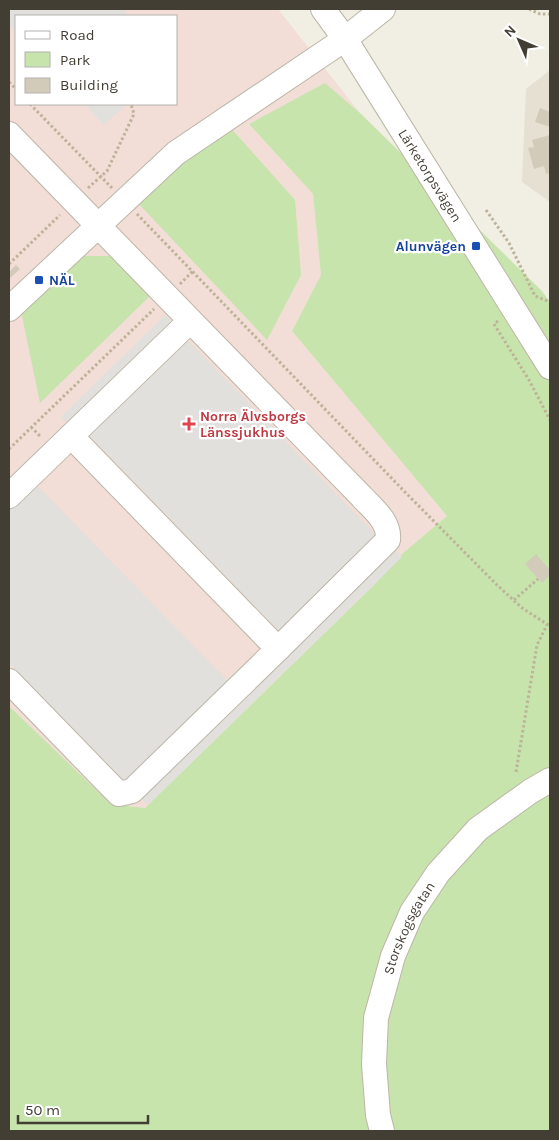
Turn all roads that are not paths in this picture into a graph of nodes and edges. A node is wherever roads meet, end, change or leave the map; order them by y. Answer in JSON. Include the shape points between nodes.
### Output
{"nodes":[{"id":1,"x":323,"y":9,"type":"edge"},
{"id":2,"x":383,"y":9,"type":"edge"},
{"id":3,"x":345,"y":39,"type":"junction"},
{"id":4,"x":9,"y":134,"type":"edge"},
{"id":5,"x":97,"y":225,"type":"junction"},
{"id":6,"x":9,"y":309,"type":"edge"},
{"id":7,"x":190,"y":321,"type":"junction"},
{"id":8,"x":543,"y":338,"type":"edge"},
{"id":9,"x":550,"y":367,"type":"edge"},
{"id":10,"x":71,"y":436,"type":"junction"},
{"id":11,"x":9,"y":496,"type":"edge"},
{"id":12,"x":278,"y":649,"type":"junction"},
{"id":13,"x":9,"y":681,"type":"edge"},
{"id":14,"x":550,"y":780,"type":"edge"},
{"id":15,"x":382,"y":1131,"type":"edge"}],
"edges":[{"from":1,"to":3,"type":"street","name":"Lärketorpsvägen"},
{"from":2,"to":3,"type":"street"},
{"from":3,"to":5,"type":"street","via":[[176,153]]},
{"from":3,"to":8,"type":"street","name":"Lärketorpsvägen"},
{"from":4,"to":5,"type":"street"},
{"from":5,"to":6,"type":"street"},
{"from":5,"to":7,"type":"street"},
{"from":7,"to":10,"type":"street"},
{"from":7,"to":12,"type":"street","via":[[362,497],[389,531],[388,540]]},
{"from":8,"to":9,"type":"street","name":"Lärketorpsvägen"},
{"from":10,"to":11,"type":"street"},
{"from":10,"to":12,"type":"street"},
{"from":12,"to":13,"type":"street","via":[[126,794],[119,794]]},
{"from":14,"to":15,"type":"street","name":"Storskogsgatan","via":[[478,829],[438,873],[412,912],[393,956],[376,1018],[374,1064]]}]}
